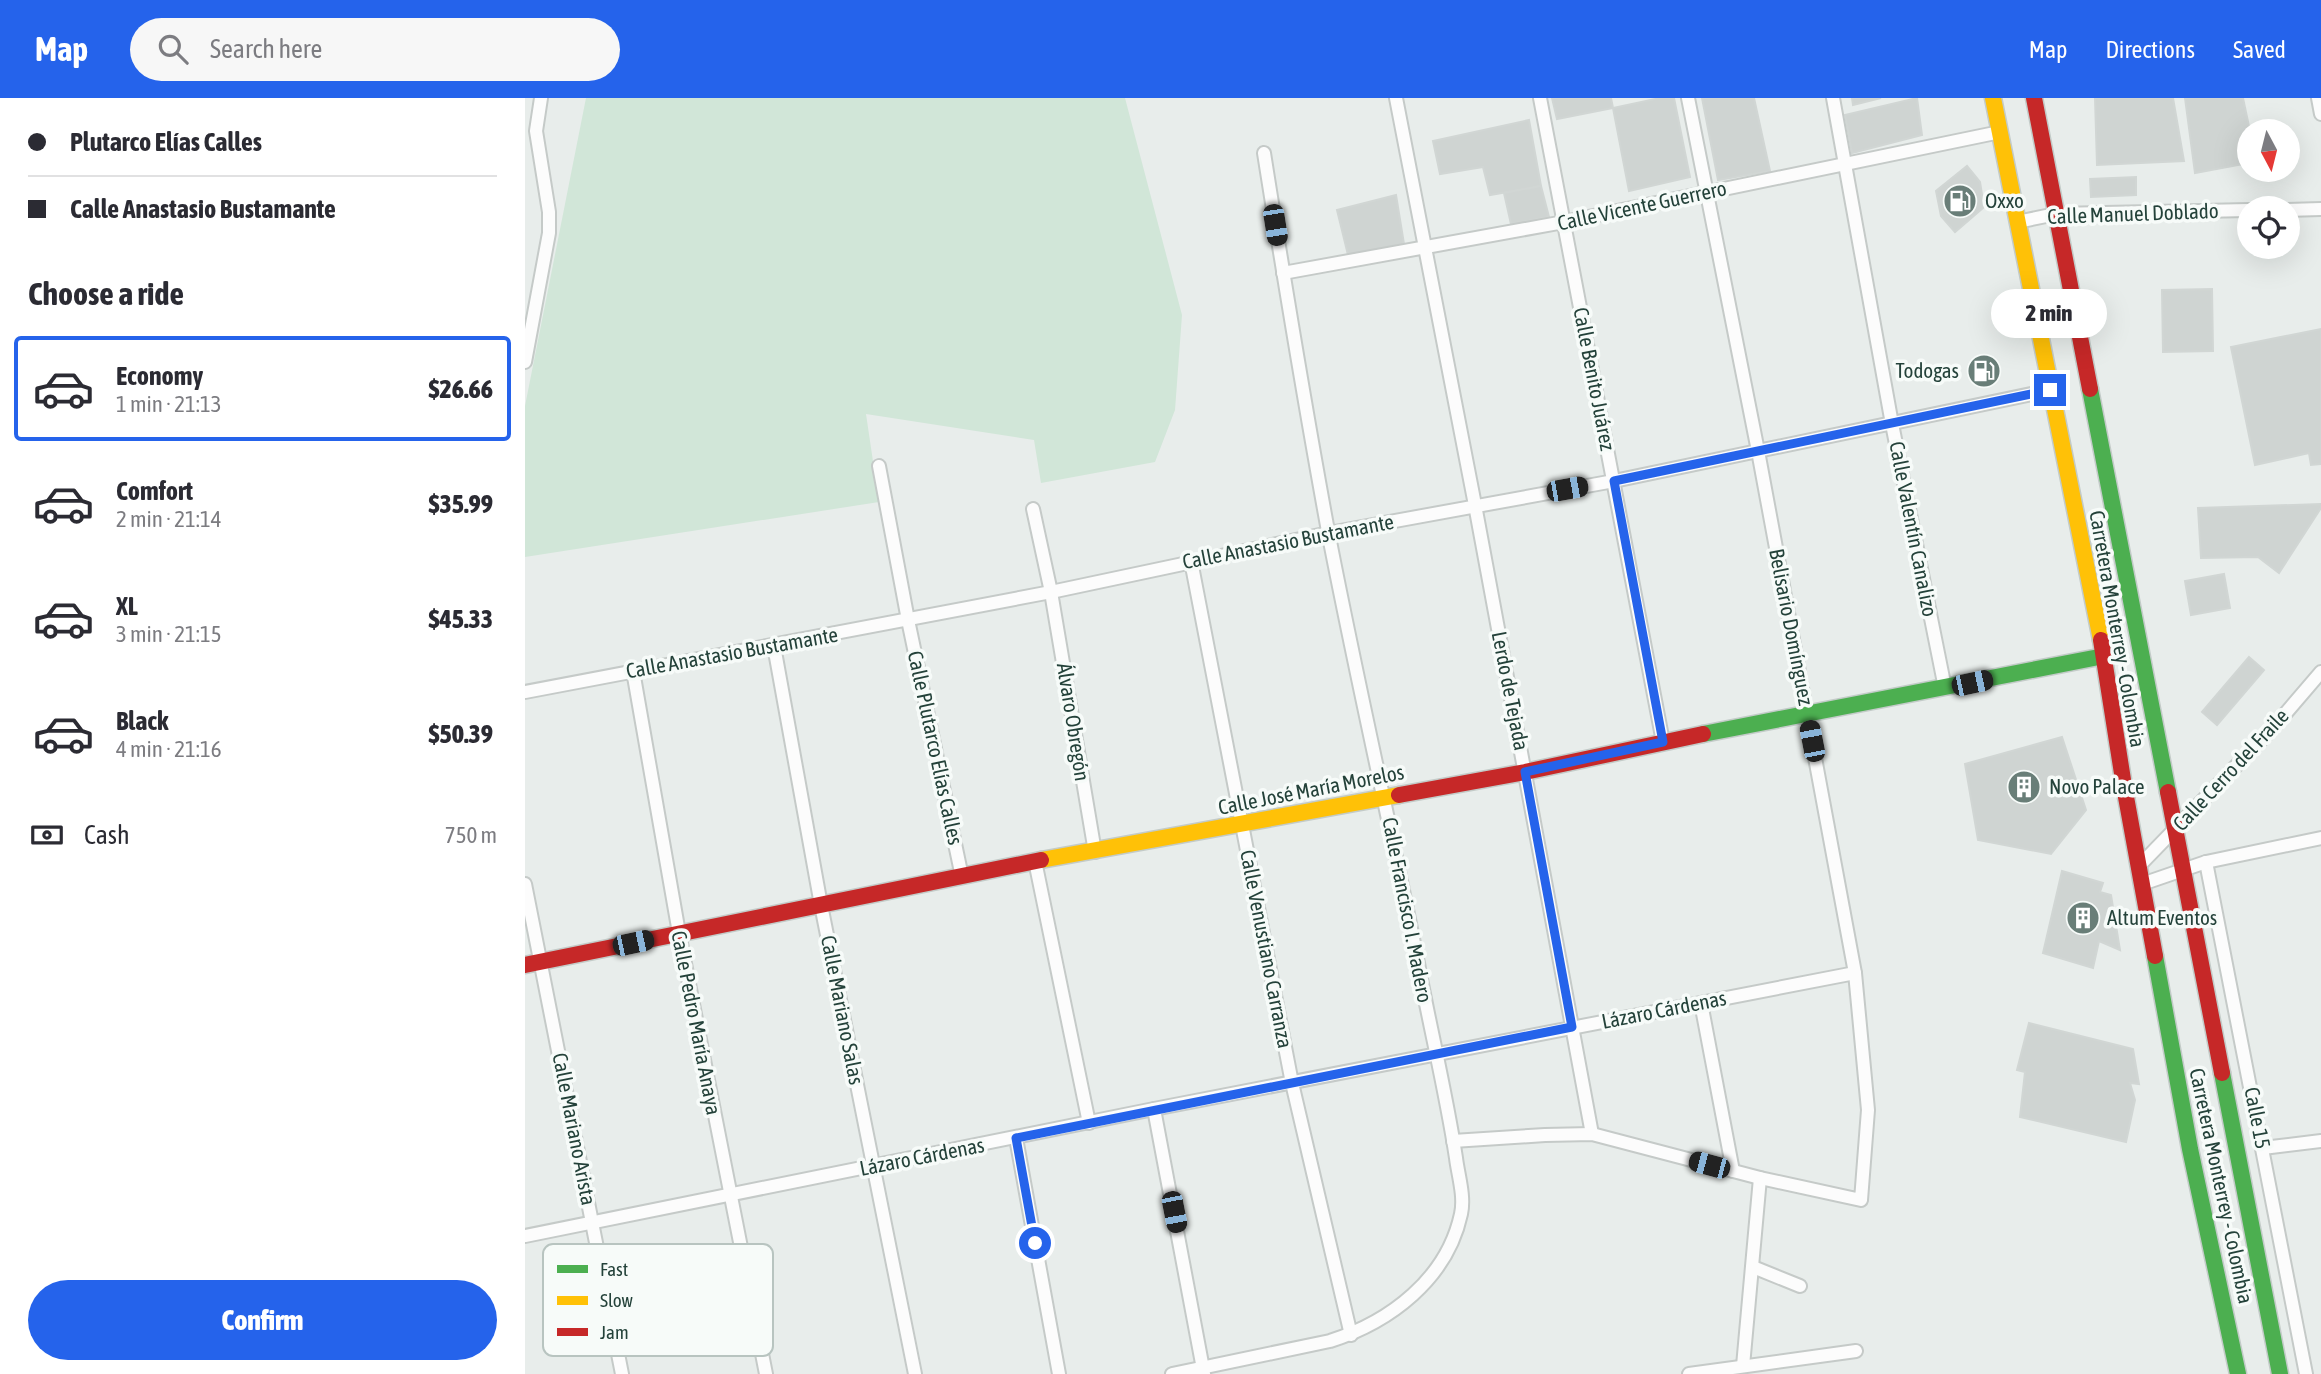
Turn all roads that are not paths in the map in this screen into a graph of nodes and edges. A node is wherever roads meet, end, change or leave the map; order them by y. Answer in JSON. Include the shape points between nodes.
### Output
{"nodes":[{"id":1,"x":541,"y":98,"type":"edge"},
{"id":2,"x":1396,"y":98,"type":"edge"},
{"id":3,"x":1540,"y":98,"type":"edge"},
{"id":4,"x":1688,"y":98,"type":"edge"},
{"id":5,"x":1833,"y":98,"type":"edge"},
{"id":6,"x":1993,"y":98,"type":"edge"},
{"id":7,"x":2034,"y":98,"type":"edge"},
{"id":8,"x":2318,"y":98,"type":"edge"},
{"id":9,"x":2321,"y":114,"type":"edge"},
{"id":10,"x":2000,"y":132,"type":"junction"},
{"id":11,"x":1264,"y":153,"type":"dead end"},
{"id":12,"x":1845,"y":163,"type":"junction"},
{"id":13,"x":1706,"y":192,"type":"junction"},
{"id":14,"x":2321,"y":209,"type":"edge"},
{"id":15,"x":2237,"y":210,"type":"edge"},
{"id":16,"x":2300,"y":210,"type":"edge"},
{"id":17,"x":2056,"y":214,"type":"junction"},
{"id":18,"x":1564,"y":222,"type":"junction"},
{"id":19,"x":2017,"y":222,"type":"junction"},
{"id":20,"x":1425,"y":249,"type":"junction"},
{"id":21,"x":1283,"y":273,"type":"junction"},
{"id":22,"x":525,"y":362,"type":"edge"},
{"id":23,"x":2050,"y":390,"type":"junction"},
{"id":24,"x":1892,"y":424,"type":"junction"},
{"id":25,"x":1758,"y":451,"type":"junction"},
{"id":26,"x":879,"y":466,"type":"dead end"},
{"id":27,"x":1614,"y":481,"type":"junction"},
{"id":28,"x":1475,"y":505,"type":"junction"},
{"id":29,"x":1033,"y":509,"type":"dead end"},
{"id":30,"x":1329,"y":533,"type":"junction"},
{"id":31,"x":1191,"y":561,"type":"junction"},
{"id":32,"x":1051,"y":592,"type":"junction"},
{"id":33,"x":908,"y":620,"type":"junction"},
{"id":34,"x":774,"y":646,"type":"junction"},
{"id":35,"x":2104,"y":656,"type":"junction"},
{"id":36,"x":633,"y":671,"type":"junction"},
{"id":37,"x":2321,"y":672,"type":"edge"},
{"id":38,"x":1945,"y":688,"type":"junction"},
{"id":39,"x":525,"y":692,"type":"edge"},
{"id":40,"x":1807,"y":716,"type":"junction"},
{"id":41,"x":1663,"y":742,"type":"junction"},
{"id":42,"x":1525,"y":772,"type":"junction"},
{"id":43,"x":1385,"y":797,"type":"junction"},
{"id":44,"x":1241,"y":824,"type":"junction"},
{"id":45,"x":2176,"y":829,"type":"junction"},
{"id":46,"x":2321,"y":838,"type":"edge"},
{"id":47,"x":1095,"y":852,"type":"junction"},
{"id":48,"x":1035,"y":861,"type":"junction"},
{"id":49,"x":2206,"y":862,"type":"junction"},
{"id":50,"x":2139,"y":866,"type":"junction"},
{"id":51,"x":2182,"y":869,"type":"junction"},
{"id":52,"x":963,"y":877,"type":"junction"},
{"id":53,"x":525,"y":884,"type":"edge"},
{"id":54,"x":2142,"y":884,"type":"junction"},
{"id":55,"x":821,"y":905,"type":"junction"},
{"id":56,"x":678,"y":933,"type":"junction"},
{"id":57,"x":533,"y":964,"type":"edge"},
{"id":58,"x":1855,"y":973,"type":"junction"},
{"id":59,"x":1701,"y":1003,"type":"junction"},
{"id":60,"x":1572,"y":1027,"type":"junction"},
{"id":61,"x":1436,"y":1054,"type":"junction"},
{"id":62,"x":1292,"y":1083,"type":"junction"},
{"id":63,"x":1154,"y":1109,"type":"junction"},
{"id":64,"x":1089,"y":1123,"type":"junction"},
{"id":65,"x":1592,"y":1134,"type":"junction"},
{"id":66,"x":1016,"y":1138,"type":"junction"},
{"id":67,"x":1453,"y":1141,"type":"junction"},
{"id":68,"x":2321,"y":1141,"type":"edge"},
{"id":69,"x":2263,"y":1148,"type":"junction"},
{"id":70,"x":874,"y":1167,"type":"junction"},
{"id":71,"x":1733,"y":1171,"type":"junction"},
{"id":72,"x":1759,"y":1178,"type":"junction"},
{"id":73,"x":730,"y":1194,"type":"junction"},
{"id":74,"x":593,"y":1223,"type":"junction"},
{"id":75,"x":525,"y":1236,"type":"edge"},
{"id":76,"x":597,"y":1244,"type":"edge"},
{"id":77,"x":740,"y":1244,"type":"edge"},
{"id":78,"x":1753,"y":1267,"type":"junction"},
{"id":79,"x":1800,"y":1286,"type":"dead end"},
{"id":80,"x":1351,"y":1335,"type":"junction"},
{"id":81,"x":1856,"y":1351,"type":"dead end"},
{"id":82,"x":619,"y":1356,"type":"edge"},
{"id":83,"x":762,"y":1356,"type":"edge"},
{"id":84,"x":1743,"y":1366,"type":"junction"},
{"id":85,"x":1204,"y":1371,"type":"edge"},
{"id":86,"x":622,"y":1374,"type":"edge"},
{"id":87,"x":765,"y":1374,"type":"edge"},
{"id":88,"x":915,"y":1374,"type":"edge"},
{"id":89,"x":1059,"y":1374,"type":"edge"},
{"id":90,"x":1172,"y":1374,"type":"edge"},
{"id":91,"x":1689,"y":1374,"type":"edge"},
{"id":92,"x":2238,"y":1374,"type":"edge"},
{"id":93,"x":2280,"y":1374,"type":"edge"},
{"id":94,"x":2306,"y":1374,"type":"edge"}],
"edges":[{"from":1,"to":22,"type":"street","via":[[536,131],[549,233]]},
{"from":2,"to":20,"type":"street","name":"Lerdo de Tejada"},
{"from":3,"to":18,"type":"street","name":"Calle Benito Juárez"},
{"from":4,"to":13,"type":"street","name":"Belisario Domínguez"},
{"from":5,"to":12,"type":"street","name":"Calle Valentín Canalizo"},
{"from":6,"to":10,"type":"main road","name":"Carretera Monterrey - Colombia"},
{"from":7,"to":17,"type":"main road","name":"Carretera Monterrey - Colombia"},
{"from":8,"to":9,"type":"street"},
{"from":10,"to":12,"type":"street","name":"Calle Vicente Guerrero"},
{"from":10,"to":19,"type":"main road","name":"Carretera Monterrey - Colombia"},
{"from":11,"to":21,"type":"street","name":"Calle Francisco I. Madero"},
{"from":12,"to":13,"type":"street","name":"Calle Vicente Guerrero"},
{"from":12,"to":24,"type":"street","name":"Calle Valentín Canalizo"},
{"from":13,"to":18,"type":"street","name":"Calle Vicente Guerrero"},
{"from":13,"to":25,"type":"street","name":"Belisario Domínguez"},
{"from":14,"to":16,"type":"street"},
{"from":15,"to":17,"type":"street","name":"Calle Manuel Doblado"},
{"from":17,"to":19,"type":"street","name":"Calle Manuel Doblado"},
{"from":17,"to":45,"type":"main road","name":"Carretera Monterrey - Colombia"},
{"from":18,"to":20,"type":"street","name":"Calle Vicente Guerrero"},
{"from":18,"to":27,"type":"street","name":"Calle Benito Juárez"},
{"from":19,"to":23,"type":"main road","name":"Carretera Monterrey - Colombia"},
{"from":20,"to":21,"type":"street","name":"Calle Vicente Guerrero"},
{"from":20,"to":28,"type":"street","name":"Lerdo de Tejada"},
{"from":21,"to":30,"type":"street","name":"Calle Francisco I. Madero"},
{"from":23,"to":24,"type":"street","name":"Calle Anastasio Bustamante"},
{"from":23,"to":35,"type":"main road","name":"Carretera Monterrey - Colombia"},
{"from":24,"to":25,"type":"street","name":"Calle Anastasio Bustamante"},
{"from":24,"to":38,"type":"street","name":"Calle Valentín Canalizo"},
{"from":25,"to":27,"type":"street","name":"Calle Anastasio Bustamante"},
{"from":25,"to":40,"type":"street","name":"Belisario Domínguez"},
{"from":26,"to":33,"type":"street","name":"Calle Plutarco Elías Calles"},
{"from":27,"to":28,"type":"street","name":"Calle Anastasio Bustamante"},
{"from":27,"to":41,"type":"street","name":"Calle Benito Juárez"},
{"from":28,"to":30,"type":"street","name":"Calle Anastasio Bustamante"},
{"from":28,"to":42,"type":"street","name":"Lerdo de Tejada"},
{"from":29,"to":32,"type":"street","name":"Álvaro Obregón"},
{"from":30,"to":31,"type":"street","name":"Calle Anastasio Bustamante"},
{"from":30,"to":43,"type":"street","name":"Calle Francisco I. Madero"},
{"from":31,"to":32,"type":"street","name":"Calle Anastasio Bustamante"},
{"from":31,"to":44,"type":"street","name":"Calle Venustiano Carranza"},
{"from":32,"to":33,"type":"street","name":"Calle Anastasio Bustamante"},
{"from":32,"to":47,"type":"street","name":"Álvaro Obregón"},
{"from":33,"to":34,"type":"street","name":"Calle Anastasio Bustamante"},
{"from":33,"to":52,"type":"street","name":"Calle Plutarco Elías Calles"},
{"from":34,"to":36,"type":"street","name":"Calle Anastasio Bustamante"},
{"from":34,"to":55,"type":"street","name":"Calle Mariano Salas"},
{"from":35,"to":38,"type":"main road","name":"Calle José María Morelos"},
{"from":35,"to":50,"type":"main road","name":"Carretera Monterrey - Colombia"},
{"from":36,"to":39,"type":"street","name":"Calle Anastasio Bustamante"},
{"from":36,"to":56,"type":"street","name":"Calle Pedro María Anaya"},
{"from":37,"to":45,"type":"street","name":"Calle Cerro del Fraile"},
{"from":38,"to":40,"type":"main road","name":"Calle José María Morelos"},
{"from":40,"to":41,"type":"main road","name":"Calle José María Morelos"},
{"from":40,"to":58,"type":"street","name":"Belisario Domínguez"},
{"from":41,"to":42,"type":"main road","name":"Calle José María Morelos"},
{"from":42,"to":43,"type":"main road","name":"Calle José María Morelos"},
{"from":42,"to":60,"type":"street","name":"Lerdo de Tejada"},
{"from":43,"to":44,"type":"main road","name":"Calle José María Morelos"},
{"from":43,"to":61,"type":"street","name":"Calle Francisco I. Madero"},
{"from":44,"to":47,"type":"main road","name":"Calle José María Morelos"},
{"from":44,"to":62,"type":"street","name":"Calle Venustiano Carranza"},
{"from":45,"to":50,"type":"street","name":"Calle Cerro del Fraile"},
{"from":45,"to":51,"type":"main road","name":"Carretera Monterrey - Colombia"},
{"from":46,"to":49,"type":"street"},
{"from":47,"to":48,"type":"main road","name":"Calle José María Morelos"},
{"from":48,"to":52,"type":"main road","name":"Calle José María Morelos"},
{"from":48,"to":64,"type":"street"},
{"from":49,"to":51,"type":"street"},
{"from":49,"to":69,"type":"street","name":"Calle 15"},
{"from":50,"to":54,"type":"main road","name":"Carretera Monterrey - Colombia"},
{"from":51,"to":54,"type":"street"},
{"from":51,"to":93,"type":"main road","name":"Carretera Monterrey - Colombia"},
{"from":52,"to":55,"type":"main road","name":"Calle José María Morelos"},
{"from":53,"to":57,"type":"street","name":"Calle Mariano Arista"},
{"from":54,"to":92,"type":"main road","name":"Carretera Monterrey - Colombia","via":[[2190,1149]]},
{"from":55,"to":56,"type":"main road","name":"Calle José María Morelos"},
{"from":55,"to":70,"type":"street","name":"Calle Mariano Salas"},
{"from":56,"to":57,"type":"main road","name":"Calle José María Morelos"},
{"from":56,"to":73,"type":"street","name":"Calle Pedro María Anaya"},
{"from":57,"to":74,"type":"street","name":"Calle Mariano Arista"},
{"from":58,"to":59,"type":"street","name":"Lázaro Cárdenas"},
{"from":58,"to":72,"type":"street","name":"Belisario Domínguez","via":[[1868,1110],[1861,1200]]},
{"from":59,"to":60,"type":"street","name":"Lázaro Cárdenas"},
{"from":59,"to":71,"type":"street"},
{"from":60,"to":61,"type":"street","name":"Lázaro Cárdenas"},
{"from":60,"to":65,"type":"street","name":"Lerdo de Tejada"},
{"from":61,"to":62,"type":"street","name":"Lázaro Cárdenas"},
{"from":61,"to":67,"type":"street","name":"Calle Francisco I. Madero"},
{"from":62,"to":63,"type":"street","name":"Lázaro Cárdenas"},
{"from":62,"to":80,"type":"street","name":"Calle Venustiano Carranza"},
{"from":63,"to":64,"type":"street","name":"Lázaro Cárdenas"},
{"from":63,"to":85,"type":"street"},
{"from":64,"to":66,"type":"street","name":"Lázaro Cárdenas"},
{"from":65,"to":67,"type":"street"},
{"from":65,"to":71,"type":"street"},
{"from":66,"to":70,"type":"street","name":"Lázaro Cárdenas"},
{"from":66,"to":89,"type":"street"},
{"from":67,"to":80,"type":"street","name":"Calle Francisco I. Madero","via":[[1462,1201],[1453,1241],[1412,1298]]},
{"from":68,"to":69,"type":"street"},
{"from":69,"to":94,"type":"street","name":"Calle 15"},
{"from":70,"to":73,"type":"street","name":"Lázaro Cárdenas"},
{"from":70,"to":88,"type":"street","name":"Calle Mariano Salas"},
{"from":71,"to":72,"type":"street"},
{"from":72,"to":78,"type":"street"},
{"from":73,"to":74,"type":"street","name":"Lázaro Cárdenas"},
{"from":73,"to":77,"type":"street","name":"Calle Pedro María Anaya"},
{"from":74,"to":75,"type":"street","name":"Lázaro Cárdenas"},
{"from":74,"to":76,"type":"street","name":"Calle Mariano Arista"},
{"from":78,"to":79,"type":"street"},
{"from":78,"to":84,"type":"street"},
{"from":80,"to":85,"type":"street"},
{"from":81,"to":84,"type":"street"},
{"from":82,"to":86,"type":"street","name":"Calle Mariano Arista"},
{"from":83,"to":87,"type":"street","name":"Calle Pedro María Anaya"},
{"from":84,"to":91,"type":"street"},
{"from":85,"to":90,"type":"street"}]}
